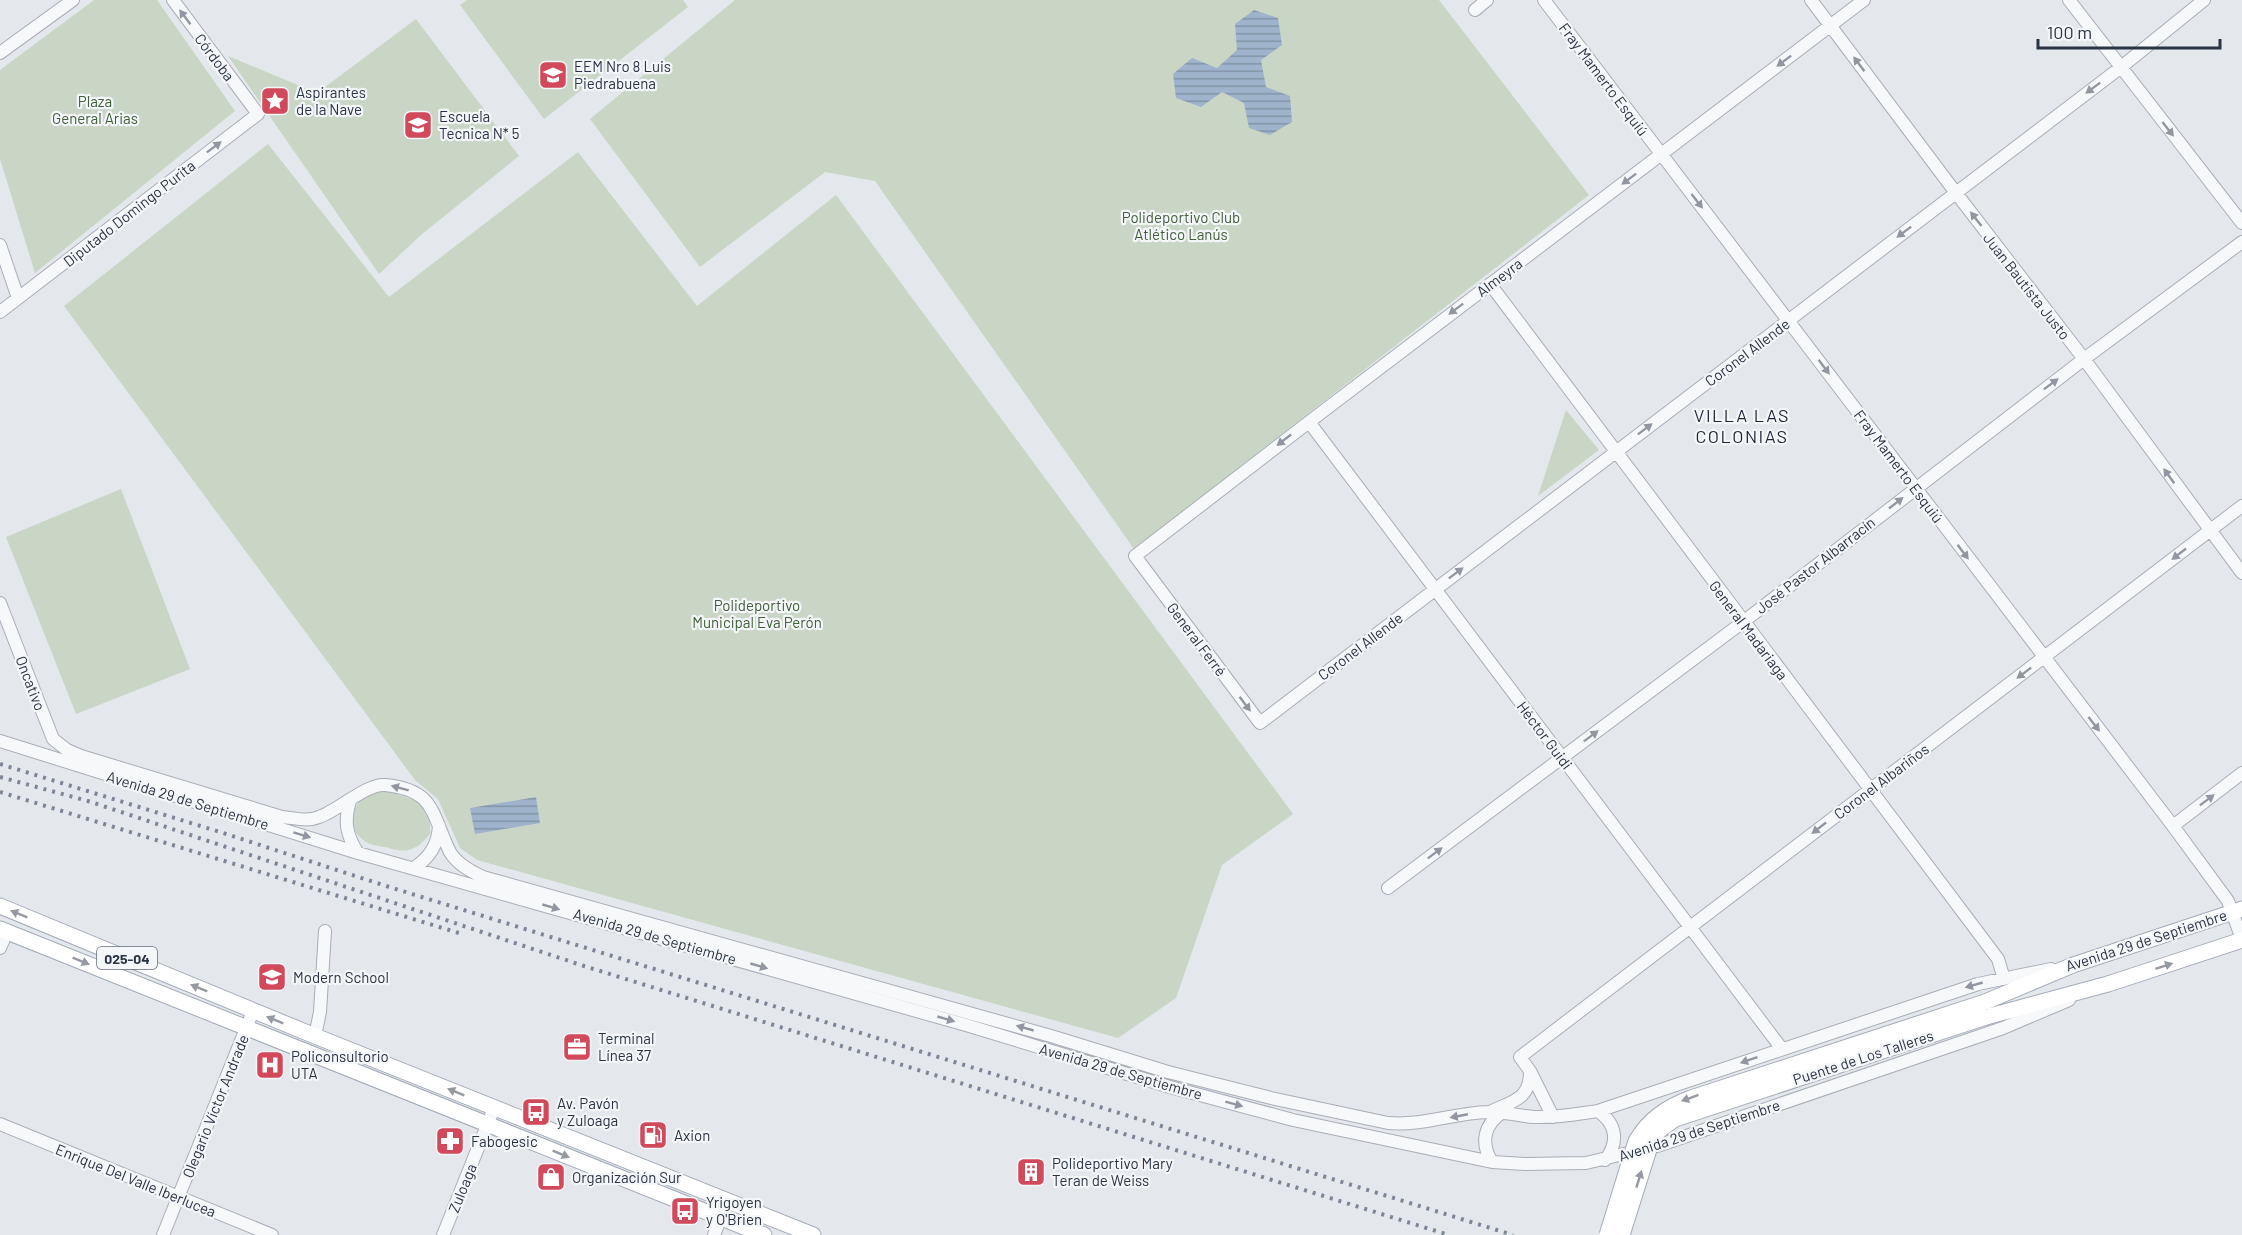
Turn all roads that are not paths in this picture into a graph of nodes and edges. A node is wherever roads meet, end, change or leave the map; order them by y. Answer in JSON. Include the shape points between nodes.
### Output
{"nodes":[{"id":1,"x":73,"y":0,"type":"edge"},
{"id":2,"x":172,"y":0,"type":"edge"},
{"id":3,"x":1487,"y":0,"type":"edge"},
{"id":4,"x":1544,"y":0,"type":"edge"},
{"id":5,"x":1811,"y":0,"type":"edge"},
{"id":6,"x":1864,"y":0,"type":"edge"},
{"id":7,"x":2068,"y":0,"type":"edge"},
{"id":8,"x":2205,"y":0,"type":"edge"},
{"id":9,"x":1475,"y":9,"type":"dead end"},
{"id":10,"x":1830,"y":26,"type":"junction"},
{"id":11,"x":0,"y":53,"type":"edge"},
{"id":12,"x":2120,"y":68,"type":"junction"},
{"id":13,"x":258,"y":114,"type":"joint"},
{"id":14,"x":1661,"y":154,"type":"junction"},
{"id":15,"x":1956,"y":193,"type":"junction"},
{"id":16,"x":2242,"y":223,"type":"edge"},
{"id":17,"x":2242,"y":242,"type":"edge"},
{"id":18,"x":0,"y":245,"type":"edge"},
{"id":19,"x":1490,"y":284,"type":"junction"},
{"id":20,"x":18,"y":298,"type":"junction"},
{"id":21,"x":0,"y":312,"type":"edge"},
{"id":22,"x":1789,"y":320,"type":"junction"},
{"id":23,"x":2084,"y":359,"type":"junction"},
{"id":24,"x":1309,"y":422,"type":"junction"},
{"id":25,"x":1615,"y":452,"type":"junction"},
{"id":26,"x":1915,"y":488,"type":"junction"},
{"id":27,"x":2242,"y":506,"type":"edge"},
{"id":28,"x":2209,"y":531,"type":"junction"},
{"id":29,"x":1135,"y":556,"type":"joint"},
{"id":30,"x":2242,"y":573,"type":"edge"},
{"id":31,"x":1435,"y":589,"type":"junction"},
{"id":32,"x":0,"y":603,"type":"edge"},
{"id":33,"x":1743,"y":622,"type":"junction"},
{"id":34,"x":2043,"y":658,"type":"junction"},
{"id":35,"x":1260,"y":723,"type":"joint"},
{"id":36,"x":53,"y":739,"type":"junction"},
{"id":37,"x":0,"y":741,"type":"edge"},
{"id":38,"x":31,"y":750,"type":"junction"},
{"id":39,"x":1562,"y":758,"type":"junction"},
{"id":40,"x":2242,"y":773,"type":"edge"},
{"id":41,"x":1869,"y":789,"type":"junction"},
{"id":42,"x":350,"y":801,"type":"junction"},
{"id":43,"x":439,"y":822,"type":"junction"},
{"id":44,"x":2173,"y":826,"type":"junction"},
{"id":45,"x":358,"y":853,"type":"junction"},
{"id":46,"x":414,"y":868,"type":"junction"},
{"id":47,"x":1388,"y":888,"type":"dead end"},
{"id":48,"x":0,"y":906,"type":"edge"},
{"id":49,"x":2238,"y":911,"type":"edge"},
{"id":50,"x":1690,"y":928,"type":"junction"},
{"id":51,"x":3,"y":930,"type":"edge"},
{"id":52,"x":325,"y":931,"type":"dead end"},
{"id":53,"x":2242,"y":940,"type":"edge"},
{"id":54,"x":0,"y":948,"type":"edge"},
{"id":55,"x":2073,"y":965,"type":"junction"},
{"id":56,"x":2004,"y":979,"type":"junction"},
{"id":57,"x":2108,"y":984,"type":"junction"},
{"id":58,"x":1985,"y":1009,"type":"junction"},
{"id":59,"x":253,"y":1011,"type":"junction"},
{"id":60,"x":245,"y":1028,"type":"junction"},
{"id":61,"x":315,"y":1036,"type":"junction"},
{"id":62,"x":1782,"y":1049,"type":"junction"},
{"id":63,"x":1530,"y":1071,"type":"junction"},
{"id":64,"x":494,"y":1108,"type":"junction"},
{"id":65,"x":1598,"y":1111,"type":"junction"},
{"id":66,"x":1489,"y":1112,"type":"junction"},
{"id":67,"x":1503,"y":1112,"type":"junction"},
{"id":68,"x":1553,"y":1117,"type":"junction"},
{"id":69,"x":0,"y":1124,"type":"edge"},
{"id":70,"x":487,"y":1125,"type":"junction"},
{"id":71,"x":1605,"y":1160,"type":"junction"},
{"id":72,"x":1492,"y":1162,"type":"junction"},
{"id":73,"x":178,"y":1197,"type":"junction"},
{"id":74,"x":728,"y":1200,"type":"junction"},
{"id":75,"x":721,"y":1218,"type":"junction"},
{"id":76,"x":163,"y":1235,"type":"edge"},
{"id":77,"x":272,"y":1235,"type":"edge"},
{"id":78,"x":442,"y":1235,"type":"edge"},
{"id":79,"x":714,"y":1235,"type":"edge"},
{"id":80,"x":764,"y":1235,"type":"edge"},
{"id":81,"x":813,"y":1235,"type":"edge"},
{"id":82,"x":1607,"y":1235,"type":"edge"},
{"id":83,"x":1622,"y":1235,"type":"edge"}],
"edges":[{"from":1,"to":11,"type":"street"},
{"from":13,"to":2,"type":"street","name":"Córdoba","one_way":true},
{"from":3,"to":9,"type":"street"},
{"from":4,"to":14,"type":"street","name":"Fray Mamerto Esquiú"},
{"from":5,"to":10,"type":"street","name":"Juan Bautista Justo"},
{"from":6,"to":10,"type":"street","name":"Almeyra"},
{"from":7,"to":12,"type":"street"},
{"from":8,"to":12,"type":"street","name":"Coronel Allende"},
{"from":10,"to":14,"type":"street","name":"Almeyra","one_way":true},
{"from":15,"to":10,"type":"street","name":"Juan Bautista Justo","one_way":true},
{"from":12,"to":15,"type":"street","name":"Coronel Allende","one_way":true},
{"from":12,"to":16,"type":"street","one_way":true},
{"from":20,"to":13,"type":"street","name":"Diputado Domingo Purita","one_way":true},
{"from":14,"to":19,"type":"street","name":"Almeyra","one_way":true},
{"from":14,"to":22,"type":"street","name":"Fray Mamerto Esquiú","one_way":true},
{"from":15,"to":22,"type":"street","name":"Coronel Allende","one_way":true},
{"from":23,"to":15,"type":"street","name":"Juan Bautista Justo","one_way":true},
{"from":17,"to":23,"type":"street","name":"José Pastor Albarracín"},
{"from":18,"to":20,"type":"street"},
{"from":19,"to":24,"type":"street","name":"Almeyra","one_way":true},
{"from":19,"to":25,"type":"street","name":"General Madariaga"},
{"from":20,"to":21,"type":"street","name":"Diputado Domingo Purita"},
{"from":25,"to":22,"type":"street","name":"Coronel Allende","one_way":true},
{"from":22,"to":26,"type":"street","name":"Fray Mamerto Esquiú","one_way":true},
{"from":26,"to":23,"type":"street","name":"José Pastor Albarracín","one_way":true},
{"from":28,"to":23,"type":"street","name":"Juan Bautista Justo","one_way":true},
{"from":24,"to":29,"type":"street","name":"Almeyra","one_way":true},
{"from":24,"to":31,"type":"street","name":"Héctor Guidi"},
{"from":31,"to":25,"type":"street","name":"Coronel Allende","one_way":true},
{"from":25,"to":33,"type":"street","name":"General Madariaga"},
{"from":33,"to":26,"type":"street","name":"José Pastor Albarracín","one_way":true},
{"from":26,"to":34,"type":"street","name":"Fray Mamerto Esquiú","one_way":true},
{"from":27,"to":28,"type":"street","name":"Coronel Albariños"},
{"from":28,"to":30,"type":"street","name":"Juan Bautista Justo"},
{"from":28,"to":34,"type":"street","name":"Coronel Albariños","one_way":true},
{"from":29,"to":35,"type":"street","name":"General Ferré","one_way":true},
{"from":31,"to":35,"type":"street","name":"Coronel Allende"},
{"from":31,"to":39,"type":"street","name":"Héctor Guidi"},
{"from":32,"to":36,"type":"street","name":"Oncativo"},
{"from":39,"to":33,"type":"street","name":"José Pastor Albarracín","one_way":true},
{"from":33,"to":41,"type":"street","name":"General Madariaga"},
{"from":34,"to":41,"type":"street","name":"Coronel Albariños","one_way":true},
{"from":34,"to":44,"type":"street","name":"Fray Mamerto Esquiú","one_way":true},
{"from":36,"to":38,"type":"street","via":[[42,748]]},
{"from":36,"to":42,"type":"street","name":"Avenida 29 de Septiembre","via":[[81,756],[282,817],[312,819]]},
{"from":37,"to":38,"type":"street","name":"Avenida 29 de Septiembre"},
{"from":38,"to":45,"type":"street","name":"Avenida 29 de Septiembre","one_way":true},
{"from":47,"to":39,"type":"street","name":"José Pastor Albarracín","one_way":true},
{"from":39,"to":50,"type":"street","name":"Héctor Guidi"},
{"from":44,"to":40,"type":"street","one_way":true},
{"from":41,"to":50,"type":"street","name":"Coronel Albariños","one_way":true},
{"from":41,"to":56,"type":"street","name":"General Madariaga","via":[[1998,958]]},
{"from":43,"to":42,"type":"street","name":"Avenida 29 de Septiembre","one_way":true,"via":[[422,796],[383,784]]},
{"from":42,"to":45,"type":"street","via":[[346,828]]},
{"from":43,"to":46,"type":"street","via":[[434,849]]},
{"from":66,"to":43,"type":"street","name":"Avenida 29 de Septiembre","one_way":true,"via":[[1430,1122],[1388,1123],[1168,1072],[483,877],[468,870],[451,853]]},
{"from":44,"to":49,"type":"street","name":"Fray Mamerto Esquiú"},
{"from":45,"to":46,"type":"street","name":"Avenida 29 de Septiembre"},
{"from":46,"to":72,"type":"street","name":"Avenida 29 de Septiembre","one_way":true,"via":[[947,1019],[1170,1087],[1293,1120]]},
{"from":59,"to":48,"type":"main road","number":"025-04","one_way":true},
{"from":49,"to":53,"type":"street","name":"Fray Mamerto Esquiú"},
{"from":49,"to":55,"type":"main road","name":"Avenida 29 de Septiembre"},
{"from":50,"to":62,"type":"street","name":"Héctor Guidi"},
{"from":50,"to":63,"type":"street","name":"Coronel Albariños","via":[[1520,1057]]},
{"from":51,"to":54,"type":"street"},
{"from":51,"to":60,"type":"main road","number":"025-04","one_way":true},
{"from":52,"to":61,"type":"street"},
{"from":57,"to":53,"type":"main road","name":"Avenida 29 de Septiembre","one_way":true},
{"from":55,"to":56,"type":"street","name":"Avenida 29 de Septiembre"},
{"from":55,"to":58,"type":"main road","name":"Puente de Los Talleres"},
{"from":56,"to":62,"type":"street","name":"Avenida 29 de Septiembre","one_way":true,"via":[[1978,984]]},
{"from":57,"to":58,"type":"main road","name":"Puente de Los Talleres"},
{"from":57,"to":71,"type":"street","name":"Avenida 29 de Septiembre","via":[[2002,1028],[1657,1146]]},
{"from":58,"to":82,"type":"main road","name":"Puente de Los Talleres","one_way":true,"bridge":true,"via":[[1691,1098],[1665,1110],[1643,1129],[1636,1141]]},
{"from":83,"to":58,"type":"main road","name":"Puente de Los Talleres","one_way":true,"bridge":true,"via":[[1652,1140],[1675,1119]]},
{"from":59,"to":60,"type":"street","name":"Olegario Víctor Andrade"},
{"from":61,"to":59,"type":"main road","number":"025-04","one_way":true},
{"from":60,"to":70,"type":"main road","number":"025-04"},
{"from":60,"to":73,"type":"street","name":"Olegario Víctor Andrade"},
{"from":64,"to":61,"type":"main road","number":"025-04","one_way":true},
{"from":62,"to":65,"type":"street","name":"Avenida 29 de Septiembre","one_way":true},
{"from":63,"to":66,"type":"street","via":[[1530,1084],[1524,1094]]},
{"from":63,"to":68,"type":"street"},
{"from":64,"to":70,"type":"street","name":"Zuloaga"},
{"from":64,"to":74,"type":"main road","number":"025-04"},
{"from":65,"to":68,"type":"street","name":"Avenida 29 de Septiembre"},
{"from":65,"to":71,"type":"street","via":[[1610,1122],[1615,1138]]},
{"from":66,"to":67,"type":"street","name":"Avenida 29 de Septiembre"},
{"from":67,"to":68,"type":"street","name":"Avenida 29 de Septiembre"},
{"from":67,"to":72,"type":"street","via":[[1490,1123],[1484,1138]]},
{"from":69,"to":73,"type":"street","name":"Enrique Del Valle Iberlucea"},
{"from":70,"to":75,"type":"main road","number":"025-04","one_way":true},
{"from":70,"to":78,"type":"street","name":"Zuloaga"},
{"from":71,"to":72,"type":"street","name":"Avenida 29 de Septiembre","via":[[1570,1164]]},
{"from":73,"to":76,"type":"street","name":"Olegario Víctor Andrade"},
{"from":73,"to":77,"type":"street","name":"Enrique Del Valle Iberlucea"},
{"from":74,"to":75,"type":"street"},
{"from":74,"to":81,"type":"main road","number":"025-04"},
{"from":75,"to":79,"type":"street"},
{"from":75,"to":80,"type":"main road","number":"025-04"}]}
